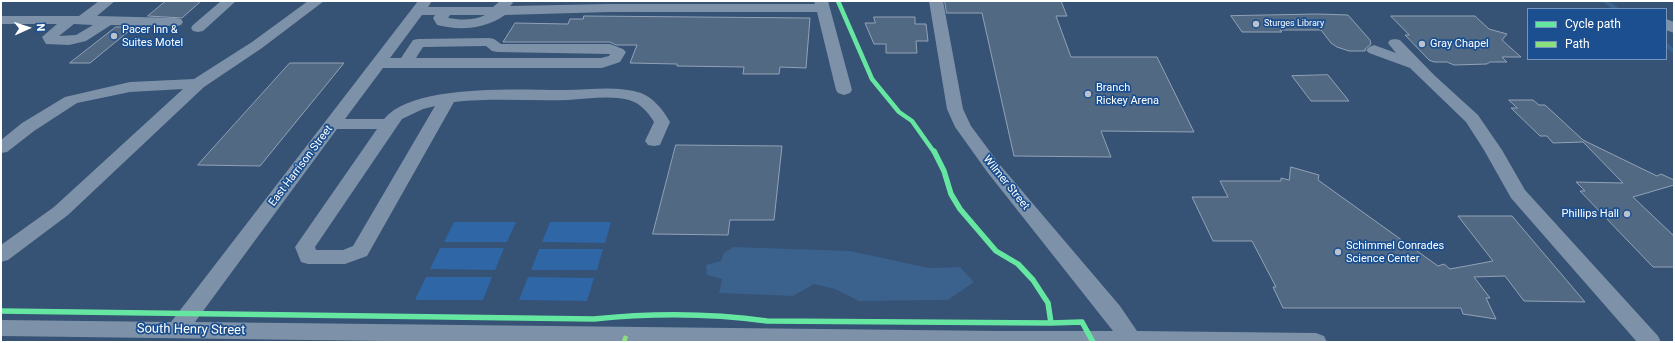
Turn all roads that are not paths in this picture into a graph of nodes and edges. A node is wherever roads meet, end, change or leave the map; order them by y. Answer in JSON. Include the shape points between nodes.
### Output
{"nodes":[{"id":1,"x":88,"y":1,"type":"edge"},
{"id":2,"x":108,"y":1,"type":"edge"},
{"id":3,"x":229,"y":1,"type":"edge"},
{"id":4,"x":317,"y":1,"type":"edge"},
{"id":5,"x":936,"y":1,"type":"edge"},
{"id":6,"x":612,"y":4,"type":"edge"},
{"id":7,"x":786,"y":5,"type":"edge"},
{"id":8,"x":822,"y":5,"type":"edge"},
{"id":9,"x":421,"y":6,"type":"edge"},
{"id":10,"x":467,"y":6,"type":"edge"},
{"id":11,"x":502,"y":7,"type":"edge"},
{"id":12,"x":446,"y":11,"type":"junction"},
{"id":13,"x":1,"y":20,"type":"edge"},
{"id":14,"x":72,"y":20,"type":"junction"},
{"id":15,"x":106,"y":22,"type":"junction"},
{"id":16,"x":176,"y":22,"type":"dead end"},
{"id":17,"x":198,"y":28,"type":"dead end"},
{"id":18,"x":1395,"y":43,"type":"dead end"},
{"id":19,"x":1374,"y":50,"type":"dead end"},
{"id":20,"x":378,"y":62,"type":"junction"},
{"id":21,"x":406,"y":62,"type":"junction"},
{"id":22,"x":1416,"y":66,"type":"junction"},
{"id":23,"x":198,"y":84,"type":"junction"},
{"id":24,"x":844,"y":90,"type":"dead end"},
{"id":25,"x":448,"y":98,"type":"junction"},
{"id":26,"x":333,"y":124,"type":"junction"},
{"id":27,"x":389,"y":124,"type":"junction"},
{"id":28,"x":654,"y":141,"type":"dead end"},
{"id":29,"x":1,"y":148,"type":"edge"},
{"id":30,"x":1,"y":254,"type":"edge"},
{"id":31,"x":1,"y":328,"type":"edge"},
{"id":32,"x":177,"y":330,"type":"junction"},
{"id":33,"x":660,"y":339,"type":"edge"},
{"id":34,"x":1131,"y":339,"type":"junction"},
{"id":35,"x":1174,"y":341,"type":"edge"},
{"id":36,"x":1316,"y":342,"type":"edge"},
{"id":37,"x":1650,"y":342,"type":"edge"}],
"edges":[{"from":1,"to":14,"type":"street"},
{"from":2,"to":14,"type":"street"},
{"from":3,"to":17,"type":"street"},
{"from":4,"to":23,"type":"street"},
{"from":5,"to":34,"type":"street","name":"Wilmer Street","via":[[955,109],[963,127]]},
{"from":6,"to":7,"type":"street"},
{"from":6,"to":11,"type":"street"},
{"from":7,"to":8,"type":"street"},
{"from":8,"to":24,"type":"street"},
{"from":9,"to":12,"type":"street"},
{"from":9,"to":20,"type":"street","name":"East Harrison Street"},
{"from":10,"to":11,"type":"street"},
{"from":10,"to":12,"type":"street"},
{"from":11,"to":12,"type":"street","via":[[490,20],[478,24],[442,22],[440,18]]},
{"from":13,"to":14,"type":"street"},
{"from":14,"to":15,"type":"street"},
{"from":14,"to":15,"type":"street","via":[[49,37],[51,42],[87,37]]},
{"from":15,"to":16,"type":"street"},
{"from":18,"to":22,"type":"street"},
{"from":19,"to":22,"type":"street"},
{"from":20,"to":21,"type":"street"},
{"from":20,"to":26,"type":"street","name":"East Harrison Street"},
{"from":21,"to":21,"type":"street","via":[[602,63],[615,59],[618,52],[610,48],[497,48],[489,42],[418,43]]},
{"from":22,"to":37,"type":"street","via":[[1472,119],[1518,194]]},
{"from":23,"to":29,"type":"street","via":[[130,87],[71,100],[28,127]]},
{"from":23,"to":30,"type":"street","via":[[61,211]]},
{"from":25,"to":27,"type":"street","via":[[418,105],[396,115]]},
{"from":25,"to":27,"type":"street","via":[[360,251],[345,257],[308,257],[305,247]]},
{"from":25,"to":28,"type":"street","via":[[612,94],[633,97],[648,104],[662,122]]},
{"from":26,"to":27,"type":"street"},
{"from":26,"to":32,"type":"street","name":"East Harrison Street"},
{"from":31,"to":32,"type":"street","name":"South Henry Street"},
{"from":32,"to":33,"type":"street","name":"South Henry Street"},
{"from":33,"to":34,"type":"street","name":"South Henry Street"},
{"from":34,"to":35,"type":"street","name":"South Henry Street"},
{"from":35,"to":36,"type":"street","name":"South Henry Street"}]}
